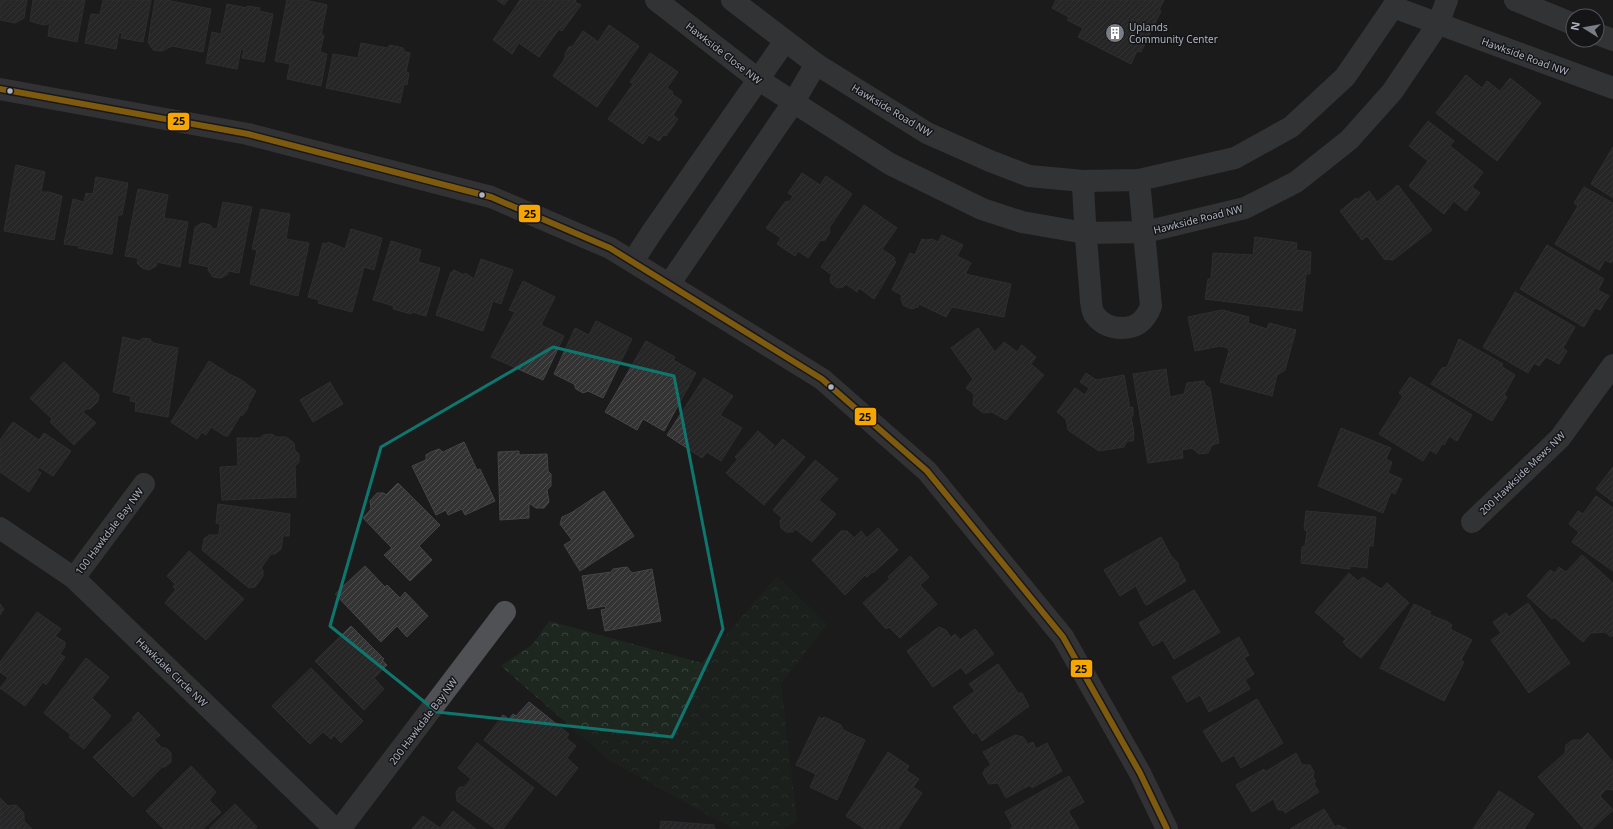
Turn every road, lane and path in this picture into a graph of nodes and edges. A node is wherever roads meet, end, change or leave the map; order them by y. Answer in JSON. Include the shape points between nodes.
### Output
{"nodes":[{"id":1,"x":656,"y":0,"type":"edge"},
{"id":2,"x":732,"y":0,"type":"edge"},
{"id":3,"x":1447,"y":0,"type":"edge"},
{"id":4,"x":1515,"y":0,"type":"edge"},
{"id":5,"x":1395,"y":4,"type":"edge"},
{"id":6,"x":1565,"y":21,"type":"edge"},
{"id":7,"x":1438,"y":24,"type":"junction"},
{"id":8,"x":785,"y":41,"type":"junction"},
{"id":9,"x":816,"y":64,"type":"junction"},
{"id":10,"x":759,"y":80,"type":"junction"},
{"id":11,"x":1613,"y":88,"type":"edge"},
{"id":12,"x":0,"y":89,"type":"edge"},
{"id":13,"x":793,"y":104,"type":"junction"},
{"id":14,"x":1139,"y":180,"type":"junction"},
{"id":15,"x":1083,"y":181,"type":"junction"},
{"id":16,"x":1145,"y":232,"type":"junction"},
{"id":17,"x":1085,"y":233,"type":"junction"},
{"id":18,"x":633,"y":261,"type":"junction"},
{"id":19,"x":670,"y":284,"type":"junction"},
{"id":20,"x":1613,"y":365,"type":"edge"},
{"id":21,"x":144,"y":484,"type":"dead end"},
{"id":22,"x":1472,"y":522,"type":"dead end"},
{"id":23,"x":0,"y":528,"type":"edge"},
{"id":24,"x":74,"y":578,"type":"junction"},
{"id":25,"x":505,"y":612,"type":"dead end"},
{"id":26,"x":335,"y":829,"type":"edge"},
{"id":27,"x":340,"y":829,"type":"edge"},
{"id":28,"x":1167,"y":829,"type":"edge"}],
"edges":[{"from":1,"to":10,"type":"street","name":"Hawkside Close NW"},
{"from":2,"to":8,"type":"street"},
{"from":3,"to":7,"type":"street","name":"Hawkside Road NW"},
{"from":4,"to":6,"type":"street"},
{"from":5,"to":7,"type":"street","name":"Hawkside Road NW"},
{"from":5,"to":14,"type":"street","name":"Hawkside Road NW","via":[[1345,77],[1291,127],[1235,158]]},
{"from":7,"to":11,"type":"street","name":"Hawkside Road NW"},
{"from":7,"to":16,"type":"street","name":"Hawkside Road NW","via":[[1392,92],[1349,140],[1296,182],[1245,208]]},
{"from":8,"to":9,"type":"street"},
{"from":8,"to":10,"type":"street"},
{"from":9,"to":13,"type":"street"},
{"from":9,"to":15,"type":"street","name":"Hawkside Road NW","via":[[927,133],[990,162],[1029,176]]},
{"from":10,"to":13,"type":"street","name":"Hawkside Close NW"},
{"from":10,"to":18,"type":"street"},
{"from":12,"to":18,"type":"street","via":[[248,134],[491,197],[610,248]]},
{"from":13,"to":17,"type":"street","name":"Hawkside Road NW","via":[[890,164],[982,209],[1022,222]]},
{"from":13,"to":19,"type":"street"},
{"from":14,"to":15,"type":"street","name":"Hawkside Road NW"},
{"from":14,"to":16,"type":"street","name":"Hawkside Road NW"},
{"from":15,"to":17,"type":"street","name":"Hawkside Road NW"},
{"from":16,"to":17,"type":"street","name":"Hawkside Road NW"},
{"from":16,"to":17,"type":"street","name":"Hawkside Road NW","via":[[1151,306],[1140,323],[1129,328],[1116,328],[1101,323],[1093,312]]},
{"from":18,"to":19,"type":"street"},
{"from":19,"to":28,"type":"street","via":[[822,379],[927,470],[1063,637],[1140,773]]},
{"from":20,"to":22,"type":"street","name":"200 Hawkside Mews NW","via":[[1560,438]]},
{"from":21,"to":24,"type":"street","name":"100 Hawkdale Bay NW"},
{"from":23,"to":24,"type":"street","name":"Hawkdale Circle NW"},
{"from":24,"to":26,"type":"street","name":"Hawkdale Circle NW"},
{"from":25,"to":27,"type":"street","name":"200 Hawkdale Bay NW"}]}
